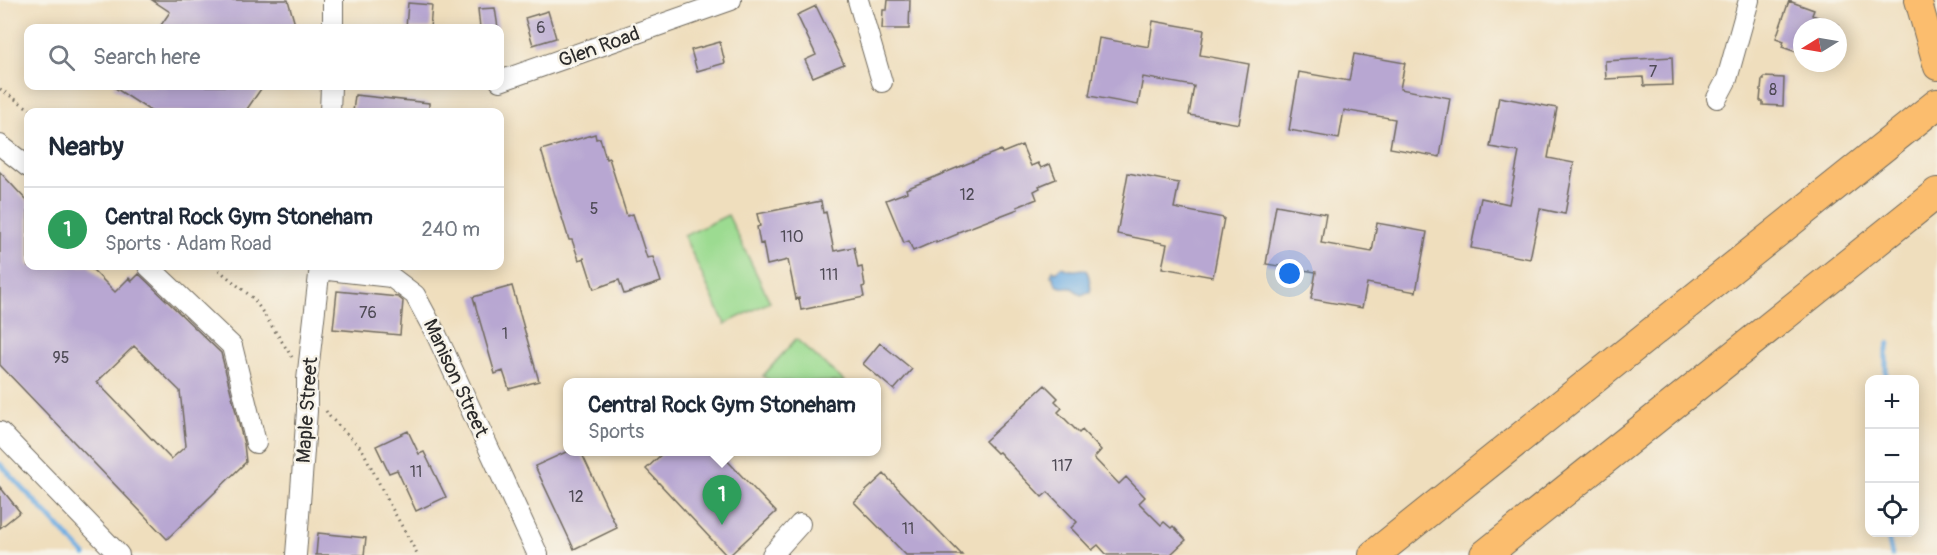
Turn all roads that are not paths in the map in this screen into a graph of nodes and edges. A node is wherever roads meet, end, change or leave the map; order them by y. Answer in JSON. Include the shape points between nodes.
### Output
{"nodes":[{"id":1,"x":333,"y":0,"type":"edge"},
{"id":2,"x":731,"y":0,"type":"edge"},
{"id":3,"x":858,"y":0,"type":"edge"},
{"id":4,"x":1749,"y":0,"type":"edge"},
{"id":5,"x":1918,"y":0,"type":"edge"},
{"id":6,"x":333,"y":24,"type":"edge"},
{"id":7,"x":1934,"y":58,"type":"edge"},
{"id":8,"x":504,"y":80,"type":"edge"},
{"id":9,"x":882,"y":82,"type":"dead end"},
{"id":10,"x":331,"y":90,"type":"edge"},
{"id":11,"x":1717,"y":98,"type":"dead end"},
{"id":12,"x":1937,"y":104,"type":"edge"},
{"id":13,"x":330,"y":108,"type":"edge"},
{"id":14,"x":0,"y":145,"type":"edge"},
{"id":15,"x":24,"y":164,"type":"edge"},
{"id":16,"x":1937,"y":193,"type":"edge"},
{"id":17,"x":152,"y":270,"type":"edge"},
{"id":18,"x":320,"y":270,"type":"edge"},
{"id":19,"x":341,"y":270,"type":"edge"},
{"id":20,"x":0,"y":432,"type":"edge"},
{"id":21,"x":256,"y":442,"type":"dead end"},
{"id":22,"x":800,"y":524,"type":"dead end"},
{"id":23,"x":119,"y":555,"type":"edge"},
{"id":24,"x":296,"y":555,"type":"edge"},
{"id":25,"x":538,"y":555,"type":"edge"},
{"id":26,"x":772,"y":555,"type":"edge"},
{"id":27,"x":1374,"y":555,"type":"edge"},
{"id":28,"x":1485,"y":555,"type":"edge"}],
"edges":[{"from":1,"to":6,"type":"street"},
{"from":2,"to":8,"type":"street","name":"Glen Road"},
{"from":3,"to":9,"type":"street"},
{"from":4,"to":11,"type":"street","via":[[1727,79]]},
{"from":5,"to":7,"type":"main road"},
{"from":10,"to":13,"type":"street"},
{"from":12,"to":27,"type":"highway"},
{"from":14,"to":15,"type":"street"},
{"from":16,"to":28,"type":"highway"},
{"from":17,"to":21,"type":"street","via":[[232,346]]},
{"from":18,"to":24,"type":"street","name":"Maple Street","via":[[307,381]]},
{"from":19,"to":25,"type":"street","name":"Manison Street","via":[[391,277],[415,295]]},
{"from":20,"to":23,"type":"street"},
{"from":22,"to":26,"type":"street"}]}
